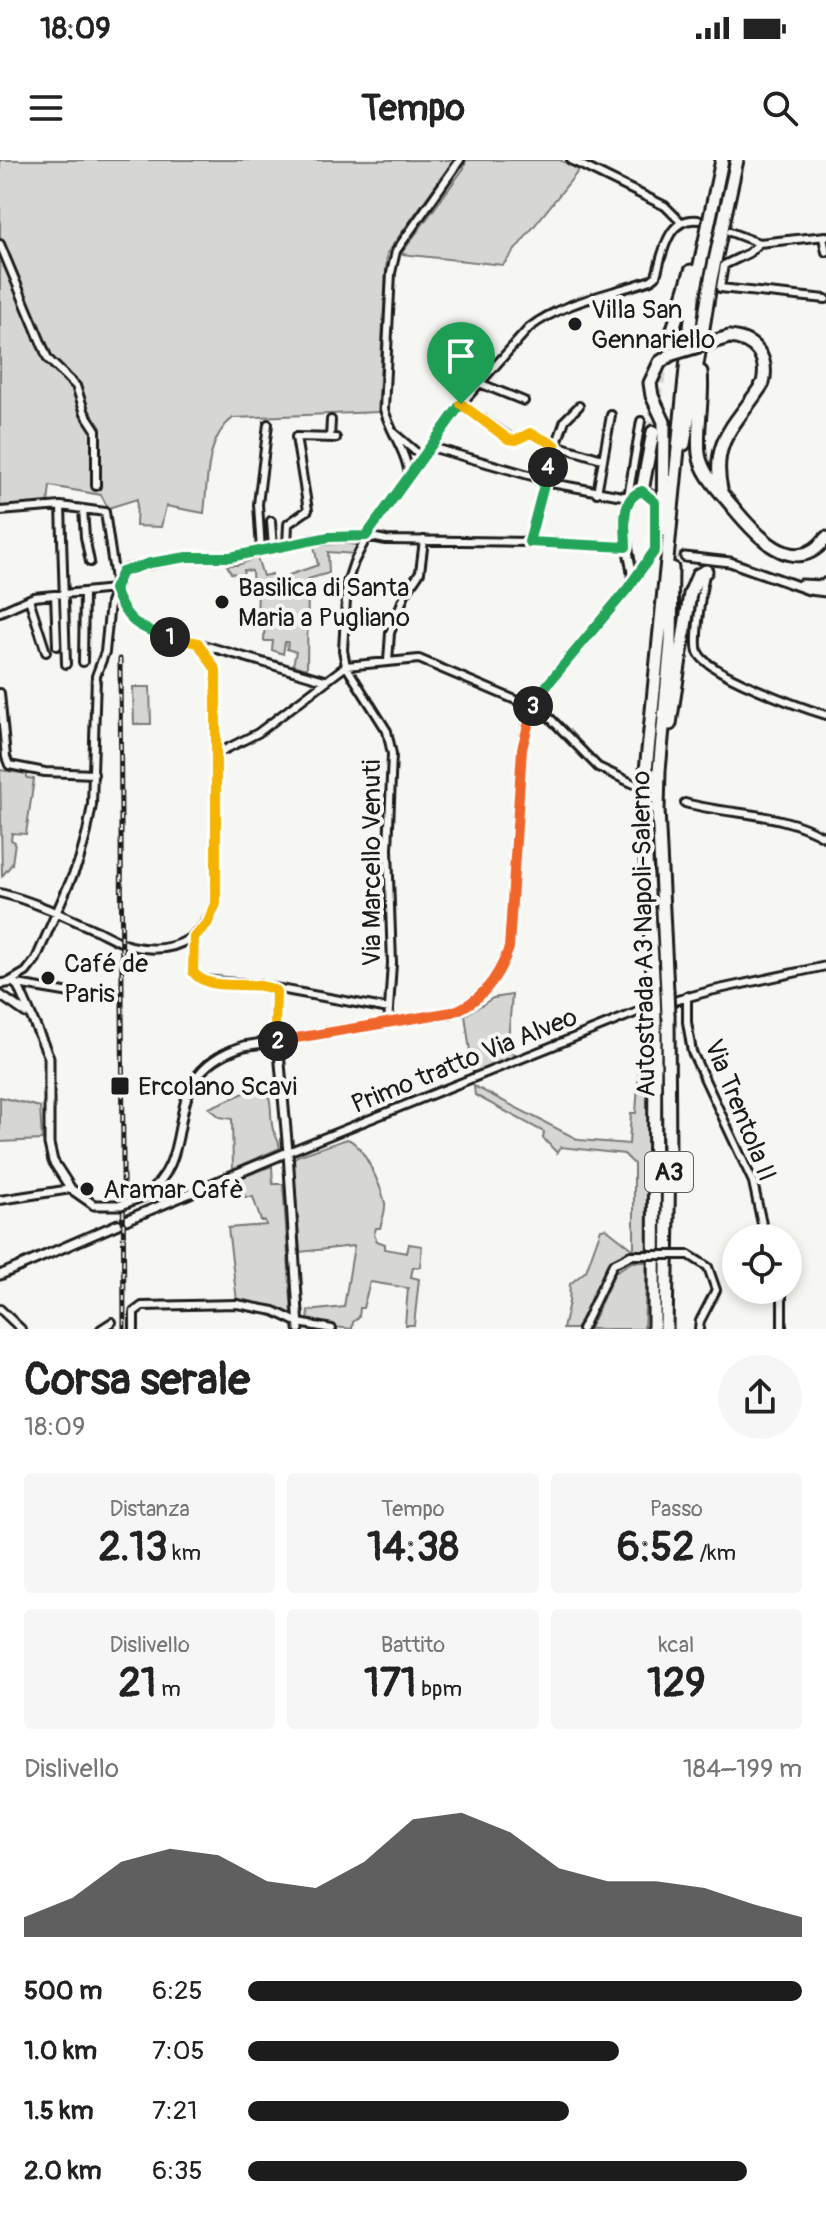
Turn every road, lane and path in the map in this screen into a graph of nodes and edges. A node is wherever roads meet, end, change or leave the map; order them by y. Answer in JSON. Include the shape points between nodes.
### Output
{"nodes":[{"id":1,"x":460,"y":160,"type":"edge"},
{"id":2,"x":571,"y":160,"type":"edge"},
{"id":3,"x":722,"y":160,"type":"edge"},
{"id":4,"x":737,"y":160,"type":"edge"},
{"id":5,"x":710,"y":214,"type":"junction"},
{"id":6,"x":698,"y":220,"type":"dead end"},
{"id":7,"x":681,"y":222,"type":"junction"},
{"id":8,"x":730,"y":232,"type":"dead end"},
{"id":9,"x":824,"y":237,"type":"edge"},
{"id":10,"x":759,"y":243,"type":"junction"},
{"id":11,"x":0,"y":244,"type":"edge"},
{"id":12,"x":826,"y":252,"type":"edge"},
{"id":13,"x":826,"y":299,"type":"edge"},
{"id":14,"x":670,"y":339,"type":"tunnel mouth"},
{"id":15,"x":700,"y":360,"type":"junction"},
{"id":16,"x":479,"y":383,"type":"junction"},
{"id":17,"x":524,"y":401,"type":"dead end"},
{"id":18,"x":461,"y":404,"type":"junction"},
{"id":19,"x":579,"y":406,"type":"dead end"},
{"id":20,"x":611,"y":415,"type":"dead end"},
{"id":21,"x":331,"y":420,"type":"dead end"},
{"id":22,"x":641,"y":421,"type":"dead end"},
{"id":23,"x":268,"y":424,"type":"dead end"},
{"id":24,"x":653,"y":432,"type":"tunnel mouth"},
{"id":25,"x":402,"y":443,"type":"junction"},
{"id":26,"x":555,"y":445,"type":"junction"},
{"id":27,"x":430,"y":448,"type":"junction"},
{"id":28,"x":423,"y":458,"type":"junction"},
{"id":29,"x":602,"y":459,"type":"junction"},
{"id":30,"x":418,"y":465,"type":"junction"},
{"id":31,"x":547,"y":472,"type":"junction"},
{"id":32,"x":539,"y":478,"type":"junction"},
{"id":33,"x":409,"y":479,"type":"junction"},
{"id":34,"x":547,"y":484,"type":"junction"},
{"id":35,"x":96,"y":486,"type":"dead end"},
{"id":36,"x":642,"y":491,"type":"junction"},
{"id":37,"x":597,"y":493,"type":"junction"},
{"id":38,"x":722,"y":494,"type":"junction"},
{"id":39,"x":61,"y":506,"type":"junction"},
{"id":40,"x":83,"y":509,"type":"junction"},
{"id":41,"x":0,"y":511,"type":"edge"},
{"id":42,"x":271,"y":521,"type":"dead end"},
{"id":43,"x":366,"y":536,"type":"junction"},
{"id":44,"x":826,"y":538,"type":"edge"},
{"id":45,"x":424,"y":540,"type":"junction"},
{"id":46,"x":529,"y":542,"type":"junction"},
{"id":47,"x":287,"y":546,"type":"junction"},
{"id":48,"x":626,"y":547,"type":"junction"},
{"id":49,"x":273,"y":548,"type":"junction"},
{"id":50,"x":261,"y":551,"type":"junction"},
{"id":51,"x":631,"y":558,"type":"junction"},
{"id":52,"x":648,"y":560,"type":"junction"},
{"id":53,"x":90,"y":562,"type":"dead end"},
{"id":54,"x":730,"y":562,"type":"junction"},
{"id":55,"x":666,"y":567,"type":"junction"},
{"id":56,"x":706,"y":571,"type":"junction"},
{"id":57,"x":633,"y":580,"type":"junction"},
{"id":58,"x":826,"y":582,"type":"edge"},
{"id":59,"x":115,"y":588,"type":"junction"},
{"id":60,"x":807,"y":588,"type":"junction"},
{"id":61,"x":84,"y":592,"type":"junction"},
{"id":62,"x":65,"y":594,"type":"junction"},
{"id":63,"x":55,"y":595,"type":"junction"},
{"id":64,"x":823,"y":595,"type":"edge"},
{"id":65,"x":29,"y":599,"type":"junction"},
{"id":66,"x":0,"y":612,"type":"edge"},
{"id":67,"x":198,"y":643,"type":"junction"},
{"id":68,"x":57,"y":646,"type":"dead end"},
{"id":69,"x":46,"y":652,"type":"dead end"},
{"id":70,"x":388,"y":661,"type":"junction"},
{"id":71,"x":83,"y":662,"type":"dead end"},
{"id":72,"x":66,"y":664,"type":"dead end"},
{"id":73,"x":346,"y":666,"type":"junction"},
{"id":74,"x":324,"y":680,"type":"junction"},
{"id":75,"x":0,"y":693,"type":"edge"},
{"id":76,"x":532,"y":707,"type":"junction"},
{"id":77,"x":826,"y":715,"type":"edge"},
{"id":78,"x":216,"y":750,"type":"junction"},
{"id":79,"x":659,"y":771,"type":"junction"},
{"id":80,"x":94,"y":774,"type":"junction"},
{"id":81,"x":634,"y":784,"type":"dead end"},
{"id":82,"x":685,"y":803,"type":"dead end"},
{"id":83,"x":826,"y":838,"type":"edge"},
{"id":84,"x":0,"y":893,"type":"edge"},
{"id":85,"x":56,"y":913,"type":"junction"},
{"id":86,"x":194,"y":937,"type":"junction"},
{"id":87,"x":826,"y":966,"type":"edge"},
{"id":88,"x":26,"y":972,"type":"junction"},
{"id":89,"x":7,"y":989,"type":"edge"},
{"id":90,"x":276,"y":991,"type":"junction"},
{"id":91,"x":687,"y":996,"type":"junction"},
{"id":92,"x":94,"y":997,"type":"dead end"},
{"id":93,"x":11,"y":1002,"type":"junction"},
{"id":94,"x":389,"y":1009,"type":"junction"},
{"id":95,"x":31,"y":1017,"type":"junction"},
{"id":96,"x":388,"y":1024,"type":"junction"},
{"id":97,"x":278,"y":1041,"type":"junction"},
{"id":98,"x":288,"y":1152,"type":"junction"},
{"id":99,"x":71,"y":1189,"type":"junction"},
{"id":100,"x":0,"y":1200,"type":"edge"},
{"id":101,"x":762,"y":1224,"type":"edge"},
{"id":102,"x":0,"y":1275,"type":"edge"},
{"id":103,"x":782,"y":1304,"type":"edge"},
{"id":104,"x":0,"y":1309,"type":"edge"},
{"id":105,"x":112,"y":1325,"type":"edge"},
{"id":106,"x":299,"y":1326,"type":"edge"},
{"id":107,"x":21,"y":1329,"type":"edge"},
{"id":108,"x":101,"y":1329,"type":"edge"},
{"id":109,"x":134,"y":1329,"type":"edge"},
{"id":110,"x":332,"y":1329,"type":"edge"},
{"id":111,"x":582,"y":1329,"type":"edge"},
{"id":112,"x":654,"y":1329,"type":"edge"},
{"id":113,"x":666,"y":1329,"type":"edge"},
{"id":114,"x":699,"y":1329,"type":"edge"},
{"id":115,"x":782,"y":1329,"type":"edge"}],
"edges":[{"from":1,"to":25,"type":"street","via":[[396,251],[391,273],[384,409]]},
{"from":2,"to":7,"type":"street","via":[[665,206]]},
{"from":3,"to":5,"type":"highway","name":"Autostrada A3 Napoli-Salerno","number":"A3"},
{"from":4,"to":15,"type":"highway","name":"Autostrada A3 Napoli-Salerno","number":"A3"},
{"from":5,"to":14,"type":"highway"},
{"from":5,"to":55,"type":"highway","name":"Autostrada A3 Napoli-Salerno","number":"A3","via":[[691,314]]},
{"from":6,"to":7,"type":"street"},
{"from":7,"to":16,"type":"street","via":[[667,240],[656,276],[540,319]]},
{"from":8,"to":10,"type":"street"},
{"from":9,"to":10,"type":"street"},
{"from":9,"to":12,"type":"street"},
{"from":10,"to":13,"type":"street","via":[[724,265],[720,288]]},
{"from":11,"to":35,"type":"street","via":[[48,359],[76,386],[96,430]]},
{"from":15,"to":38,"type":"highway","via":[[699,455]]},
{"from":15,"to":79,"type":"highway","name":"Autostrada A3 Napoli-Salerno","number":"A3","via":[[677,485]]},
{"from":16,"to":17,"type":"street"},
{"from":16,"to":18,"type":"street"},
{"from":18,"to":26,"type":"street","via":[[508,439],[530,433]]},
{"from":18,"to":27,"type":"street"},
{"from":19,"to":26,"type":"street","via":[[565,420]]},
{"from":20,"to":29,"type":"street"},
{"from":21,"to":47,"type":"street","via":[[333,438],[296,437],[308,510],[288,524]]},
{"from":22,"to":37,"type":"street","via":[[628,497]]},
{"from":23,"to":50,"type":"street","via":[[258,504]]},
{"from":24,"to":36,"type":"highway"},
{"from":25,"to":27,"type":"street"},
{"from":25,"to":28,"type":"street"},
{"from":25,"to":30,"type":"street"},
{"from":25,"to":33,"type":"street"},
{"from":26,"to":29,"type":"street"},
{"from":26,"to":31,"type":"street"},
{"from":27,"to":28,"type":"street"},
{"from":27,"to":32,"type":"street"},
{"from":28,"to":30,"type":"street"},
{"from":29,"to":37,"type":"street"},
{"from":30,"to":33,"type":"street"},
{"from":31,"to":32,"type":"street"},
{"from":31,"to":34,"type":"street","via":[[552,477]]},
{"from":32,"to":34,"type":"street"},
{"from":33,"to":43,"type":"street"},
{"from":34,"to":37,"type":"street"},
{"from":34,"to":46,"type":"street"},
{"from":36,"to":48,"type":"street","via":[[626,504]]},
{"from":36,"to":52,"type":"street","via":[[655,502],[657,548]]},
{"from":38,"to":44,"type":"highway","via":[[756,534],[782,551],[807,554]]},
{"from":38,"to":55,"type":"highway","bridge":true,"via":[[716,468],[719,451],[765,373],[765,363],[742,338],[672,354],[660,362],[650,383],[664,422]]},
{"from":39,"to":40,"type":"street"},
{"from":39,"to":41,"type":"street"},
{"from":39,"to":62,"type":"street"},
{"from":40,"to":53,"type":"street"},
{"from":40,"to":59,"type":"street","via":[[105,512]]},
{"from":42,"to":49,"type":"street"},
{"from":43,"to":45,"type":"street"},
{"from":43,"to":47,"type":"street"},
{"from":43,"to":73,"type":"street","via":[[347,583]]},
{"from":45,"to":46,"type":"street"},
{"from":45,"to":70,"type":"street","via":[[420,572],[390,633]]},
{"from":46,"to":48,"type":"street"},
{"from":47,"to":49,"type":"street"},
{"from":48,"to":51,"type":"street"},
{"from":49,"to":50,"type":"street"},
{"from":50,"to":59,"type":"street","via":[[150,563],[122,572]]},
{"from":51,"to":52,"type":"street"},
{"from":51,"to":57,"type":"street"},
{"from":52,"to":57,"type":"street"},
{"from":54,"to":56,"type":"street"},
{"from":54,"to":60,"type":"street"},
{"from":54,"to":60,"type":"street","via":[[686,556],[731,559]]},
{"from":55,"to":112,"type":"highway","name":"Autostrada A3 Napoli-Salerno","number":"A3","bridge":true,"via":[[646,771],[655,1021]]},
{"from":56,"to":77,"type":"street","via":[[697,646],[703,660],[726,675]]},
{"from":56,"to":79,"type":"highway","via":[[698,575],[690,594]]},
{"from":57,"to":76,"type":"street"},
{"from":58,"to":60,"type":"street"},
{"from":59,"to":61,"type":"street"},
{"from":59,"to":67,"type":"street","via":[[120,607],[141,627]]},
{"from":59,"to":80,"type":"street","via":[[96,676]]},
{"from":60,"to":64,"type":"street"},
{"from":61,"to":62,"type":"street"},
{"from":61,"to":71,"type":"street"},
{"from":62,"to":63,"type":"street"},
{"from":62,"to":72,"type":"street"},
{"from":63,"to":65,"type":"street"},
{"from":63,"to":68,"type":"street"},
{"from":65,"to":66,"type":"street"},
{"from":65,"to":69,"type":"street"},
{"from":67,"to":74,"type":"street"},
{"from":67,"to":78,"type":"street","via":[[216,670]]},
{"from":70,"to":73,"type":"street"},
{"from":70,"to":76,"type":"street","via":[[419,659]]},
{"from":73,"to":74,"type":"street"},
{"from":73,"to":94,"type":"street","name":"Via Marcello Venuti","via":[[387,731],[392,754]]},
{"from":74,"to":78,"type":"street","via":[[258,733]]},
{"from":75,"to":80,"type":"street","via":[[9,765]]},
{"from":76,"to":81,"type":"street","via":[[598,767]]},
{"from":76,"to":96,"type":"street","via":[[522,749],[512,928],[504,963],[488,988],[459,1010]]},
{"from":78,"to":86,"type":"street","via":[[216,904]]},
{"from":79,"to":113,"type":"highway","name":"Autostrada A3 Napoli-Salerno","number":"A3","bridge":true,"via":[[668,1015]]},
{"from":80,"to":85,"type":"street","via":[[87,832]]},
{"from":82,"to":83,"type":"street","via":[[799,823]]},
{"from":84,"to":85,"type":"street"},
{"from":85,"to":86,"type":"street","via":[[132,946],[162,947]]},
{"from":85,"to":88,"type":"street"},
{"from":86,"to":90,"type":"street","via":[[197,977]]},
{"from":87,"to":91,"type":"street","name":"Primo tratto Via Alveo"},
{"from":88,"to":89,"type":"street"},
{"from":88,"to":89,"type":"street"},
{"from":89,"to":92,"type":"street"},
{"from":89,"to":93,"type":"street"},
{"from":89,"to":93,"type":"street","via":[[16,1000]]},
{"from":89,"to":95,"type":"street"},
{"from":90,"to":94,"type":"street"},
{"from":90,"to":97,"type":"street"},
{"from":91,"to":98,"type":"street","name":"Primo tratto Via Alveo"},
{"from":91,"to":101,"type":"street","name":"Via Trentola II","via":[[692,1052],[753,1182]]},
{"from":93,"to":95,"type":"street"},
{"from":94,"to":96,"type":"street","name":"Via Marcello Venuti"},
{"from":95,"to":99,"type":"street","via":[[49,1057],[51,1155]]},
{"from":96,"to":97,"type":"street"},
{"from":97,"to":98,"type":"street"},
{"from":97,"to":99,"type":"street","bridge":true,"via":[[228,1051],[203,1069],[188,1092],[171,1163],[144,1196],[121,1205],[94,1205]]},
{"from":98,"to":102,"type":"street","name":"Primo tratto Via Alveo"},
{"from":98,"to":106,"type":"street"},
{"from":99,"to":100,"type":"street"},
{"from":103,"to":115,"type":"street"},
{"from":104,"to":107,"type":"street"},
{"from":105,"to":108,"type":"street"},
{"from":106,"to":109,"type":"street","via":[[274,1311],[237,1304],[151,1305],[134,1312]]},
{"from":106,"to":110,"type":"street"},
{"from":111,"to":114,"type":"street","bridge":true,"via":[[613,1264],[631,1255],[689,1255],[708,1267],[716,1290]]}]}
